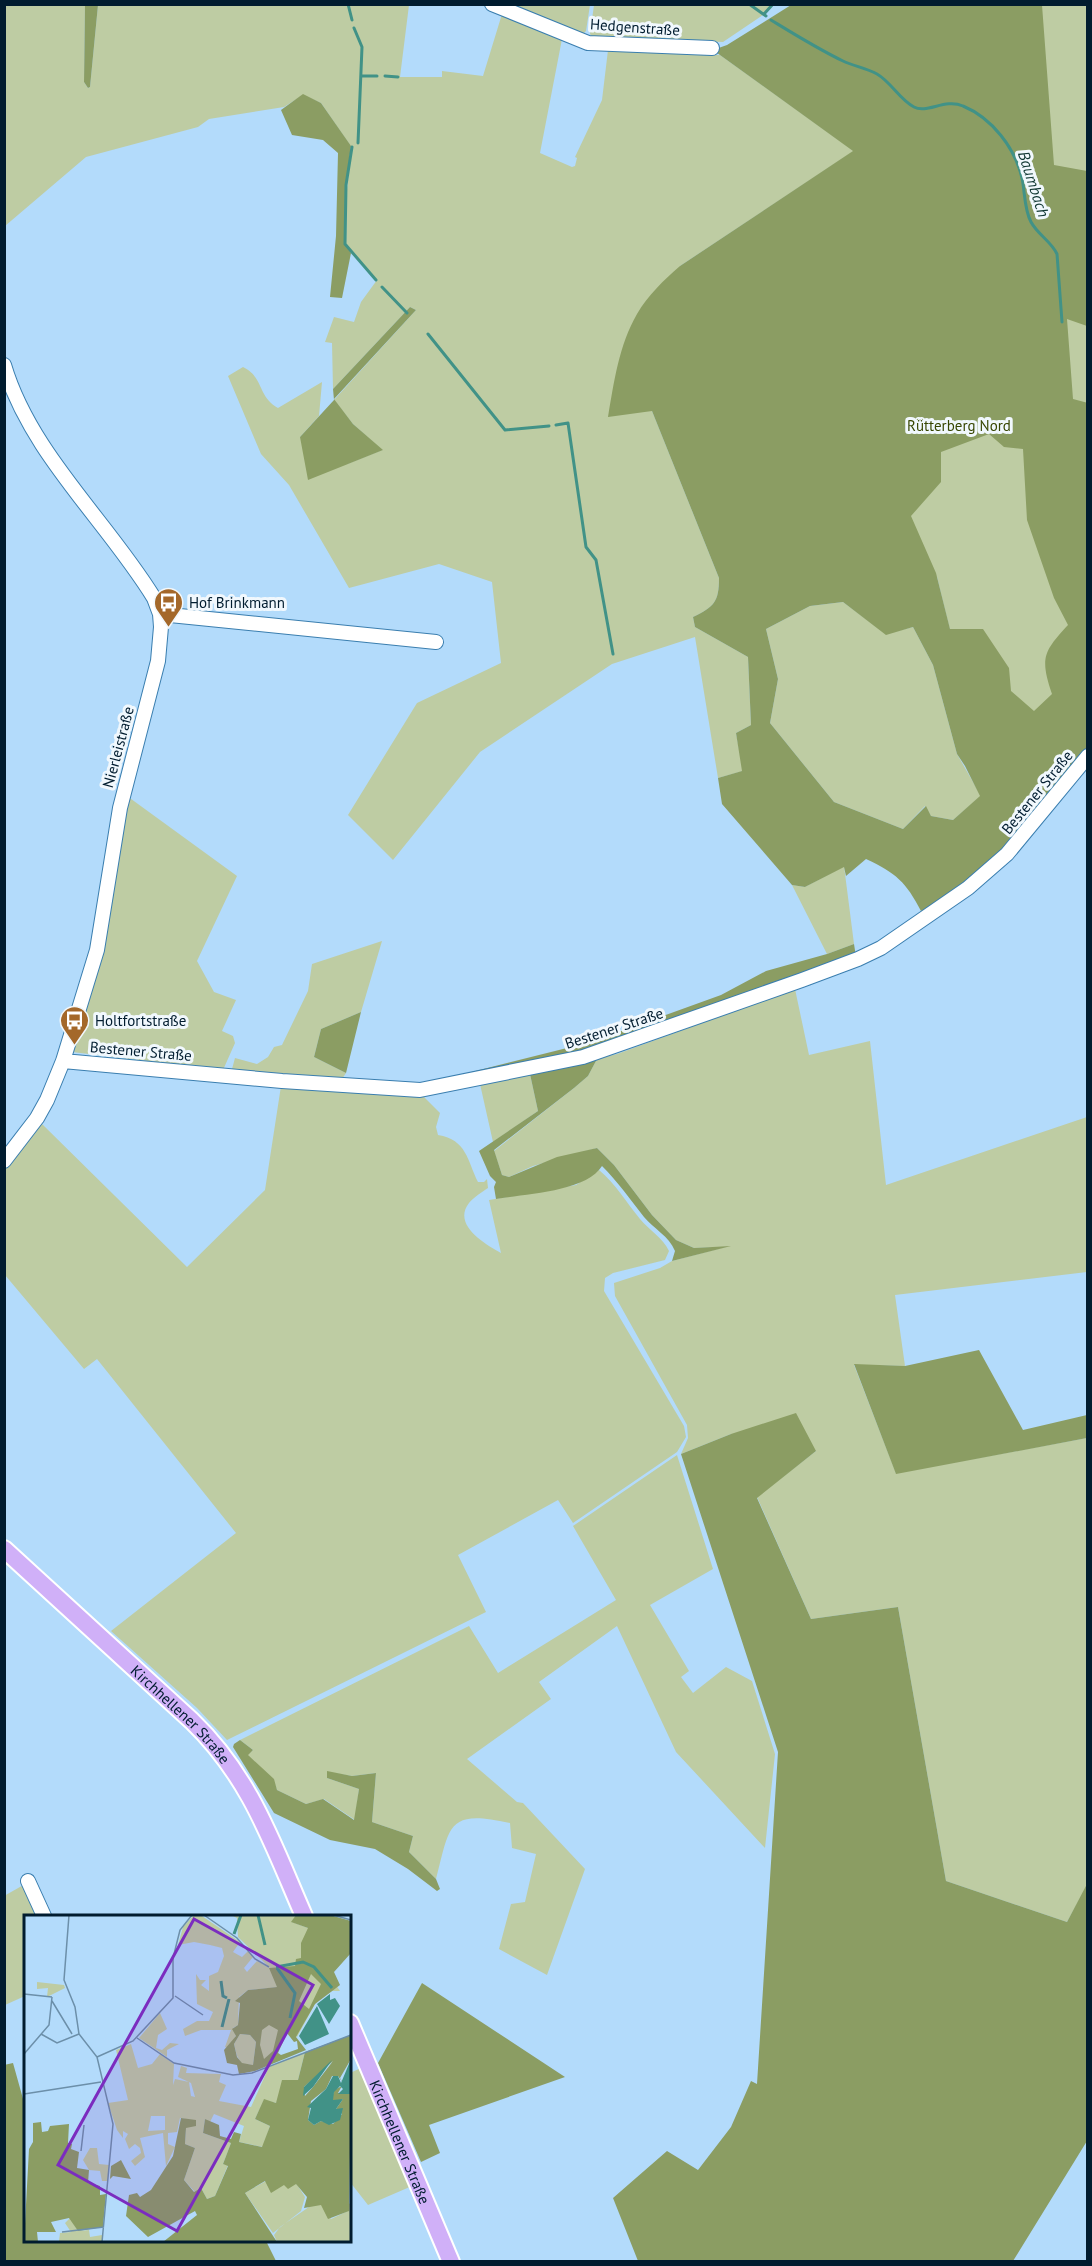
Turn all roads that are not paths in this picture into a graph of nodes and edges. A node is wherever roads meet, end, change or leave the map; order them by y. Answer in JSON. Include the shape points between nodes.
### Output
{"nodes":[{"id":1,"x":492,"y":4,"type":"edge"},
{"id":2,"x":712,"y":48,"type":"dead end"},
{"id":3,"x":4,"y":365,"type":"edge"},
{"id":4,"x":160,"y":614,"type":"junction"},
{"id":5,"x":436,"y":642,"type":"dead end"},
{"id":6,"x":1088,"y":756,"type":"edge"},
{"id":7,"x":63,"y":1061,"type":"junction"},
{"id":8,"x":4,"y":1161,"type":"edge"},
{"id":9,"x":4,"y":1549,"type":"edge"},
{"id":10,"x":28,"y":1881,"type":"dead end"},
{"id":11,"x":43,"y":1915,"type":"edge"},
{"id":12,"x":303,"y":1915,"type":"edge"},
{"id":13,"x":351,"y":2025,"type":"edge"},
{"id":14,"x":451,"y":2262,"type":"edge"}],
"edges":[{"from":1,"to":2,"type":"street","name":"Hedgenstraße","via":[[588,43]]},
{"from":3,"to":4,"type":"street","name":"Nierleistraße","via":[[36,432],[144,582]]},
{"from":4,"to":5,"type":"street"},
{"from":4,"to":7,"type":"street","name":"Nierleistraße","via":[[158,661],[120,808],[97,950]]},
{"from":6,"to":7,"type":"street","name":"Bestener Straße","via":[[1001,860],[968,888],[881,948],[621,1046],[420,1090]]},
{"from":7,"to":8,"type":"street","name":"Nierleistraße","via":[[37,1118]]},
{"from":9,"to":12,"type":"main road","name":"Kirchhellener Straße","via":[[220,1749],[257,1809]]},
{"from":10,"to":11,"type":"street"},
{"from":13,"to":14,"type":"main road","name":"Kirchhellener Straße"}]}
